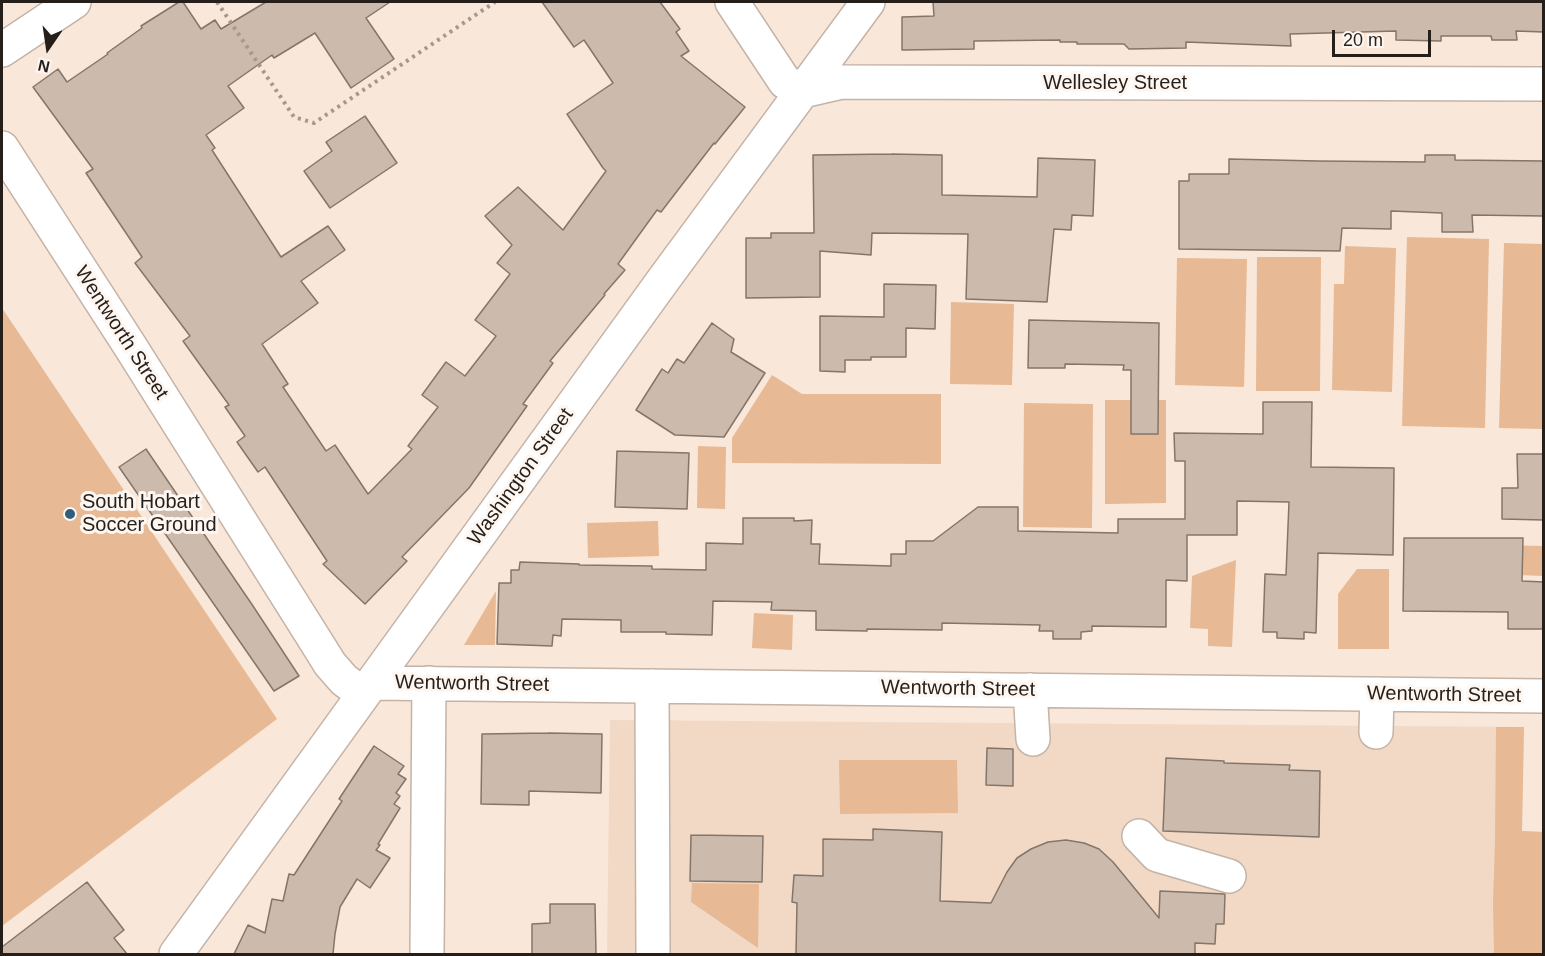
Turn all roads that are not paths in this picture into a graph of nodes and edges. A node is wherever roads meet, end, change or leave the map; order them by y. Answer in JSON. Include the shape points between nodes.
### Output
{"nodes":[{"id":1,"x":74,"y":2,"type":"edge"},
{"id":2,"x":732,"y":2,"type":"edge"},
{"id":3,"x":868,"y":2,"type":"edge"},
{"id":4,"x":2,"y":50,"type":"edge"},
{"id":5,"x":1544,"y":84,"type":"edge"},
{"id":6,"x":803,"y":91,"type":"junction"},
{"id":7,"x":2,"y":148,"type":"edge"},
{"id":8,"x":429,"y":683,"type":"junction"},
{"id":9,"x":652,"y":686,"type":"junction"},
{"id":10,"x":368,"y":688,"type":"junction"},
{"id":11,"x":1030,"y":690,"type":"junction"},
{"id":12,"x":1377,"y":694,"type":"junction"},
{"id":13,"x":1544,"y":696,"type":"edge"},
{"id":14,"x":1376,"y":732,"type":"dead end"},
{"id":15,"x":1033,"y":739,"type":"dead end"},
{"id":16,"x":1139,"y":836,"type":"dead end"},
{"id":17,"x":1229,"y":876,"type":"dead end"},
{"id":18,"x":176,"y":954,"type":"edge"},
{"id":19,"x":427,"y":954,"type":"edge"},
{"id":20,"x":653,"y":954,"type":"edge"}],
"edges":[{"from":1,"to":4,"type":"street"},
{"from":2,"to":6,"type":"street","via":[[784,82]]},
{"from":3,"to":6,"type":"street","name":"Washington Street"},
{"from":5,"to":6,"type":"street","name":"Wellesley Street","via":[[842,82]]},
{"from":6,"to":10,"type":"street","name":"Washington Street"},
{"from":7,"to":10,"type":"street","name":"Wentworth Street","via":[[319,647],[344,680]]},
{"from":8,"to":9,"type":"street","name":"Wentworth Street"},
{"from":8,"to":10,"type":"street","name":"Wentworth Street"},
{"from":8,"to":19,"type":"street"},
{"from":9,"to":11,"type":"street","name":"Wentworth Street"},
{"from":9,"to":20,"type":"street"},
{"from":10,"to":18,"type":"street","name":"Washington Street"},
{"from":11,"to":12,"type":"street","name":"Wentworth Street"},
{"from":11,"to":15,"type":"street"},
{"from":12,"to":13,"type":"street","name":"Wentworth Street"},
{"from":12,"to":14,"type":"street"},
{"from":16,"to":17,"type":"street","via":[[1157,855]]}]}
